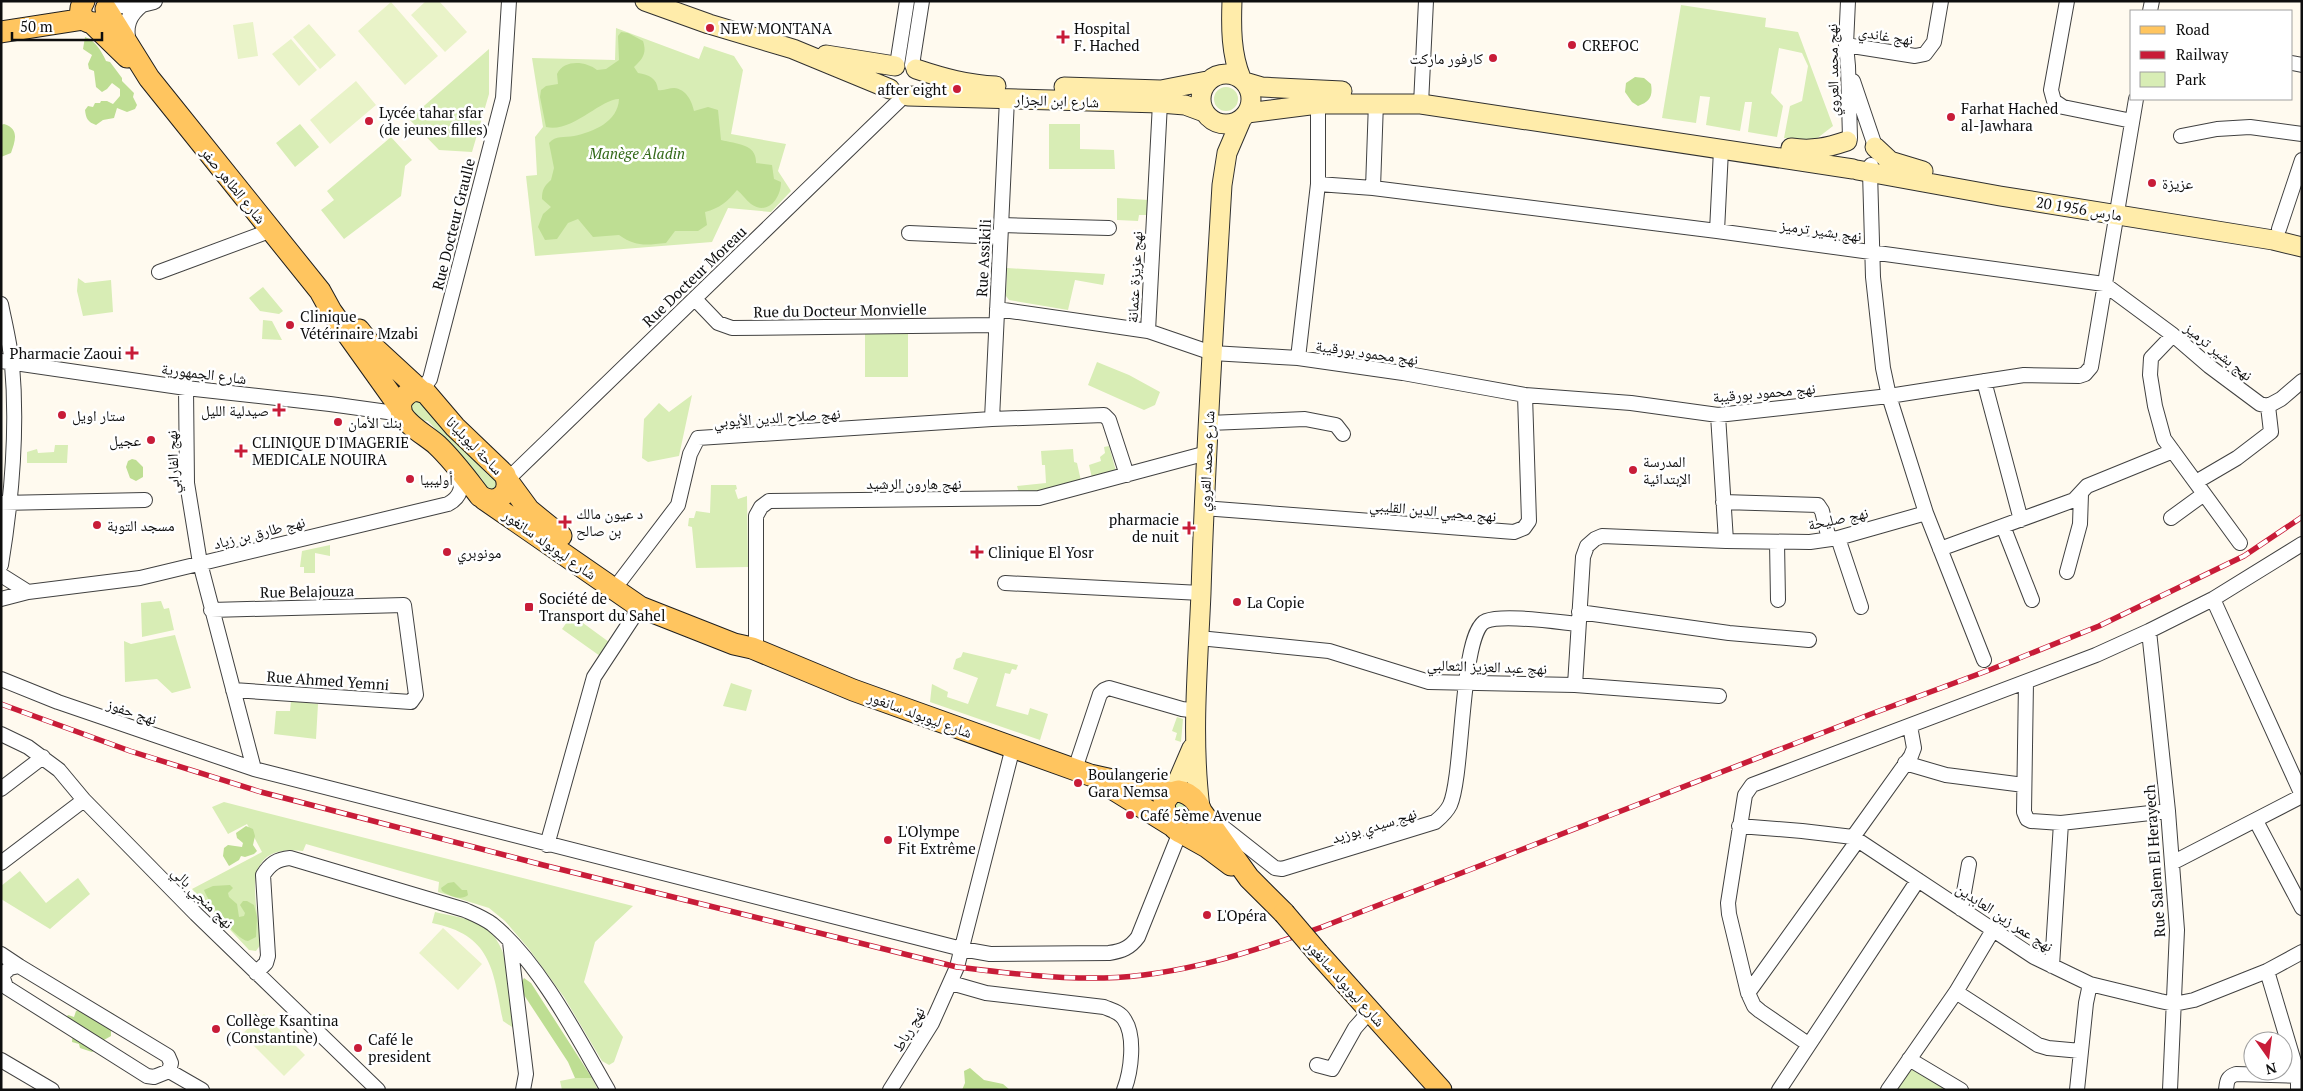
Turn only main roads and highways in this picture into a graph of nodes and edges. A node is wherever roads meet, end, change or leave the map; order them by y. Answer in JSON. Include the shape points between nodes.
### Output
{"nodes":[{"id":1,"x":645,"y":1,"type":"edge"},
{"id":2,"x":1232,"y":1,"type":"edge"},
{"id":3,"x":90,"y":8,"type":"edge"},
{"id":4,"x":1,"y":19,"type":"edge"},
{"id":5,"x":1231,"y":21,"type":"junction"},
{"id":6,"x":1,"y":32,"type":"edge"},
{"id":7,"x":793,"y":49,"type":"junction"},
{"id":8,"x":905,"y":66,"type":"junction"},
{"id":9,"x":149,"y":78,"type":"junction"},
{"id":10,"x":1209,"y":79,"type":"junction"},
{"id":11,"x":1243,"y":80,"type":"junction"},
{"id":12,"x":901,"y":94,"type":"junction"},
{"id":13,"x":1421,"y":98,"type":"junction"},
{"id":14,"x":1206,"y":114,"type":"junction"},
{"id":15,"x":1244,"y":115,"type":"junction"},
{"id":16,"x":1848,"y":140,"type":"junction"},
{"id":17,"x":1867,"y":161,"type":"junction"},
{"id":18,"x":1222,"y":185,"type":"junction"},
{"id":19,"x":2118,"y":208,"type":"junction"},
{"id":20,"x":2302,"y":235,"type":"edge"},
{"id":21,"x":2302,"y":247,"type":"edge"},
{"id":22,"x":320,"y":291,"type":"junction"},
{"id":23,"x":421,"y":391,"type":"junction"},
{"id":24,"x":402,"y":412,"type":"junction"},
{"id":25,"x":507,"y":480,"type":"junction"},
{"id":26,"x":484,"y":499,"type":"junction"},
{"id":27,"x":754,"y":648,"type":"junction"},
{"id":28,"x":1196,"y":738,"type":"junction"},
{"id":29,"x":1082,"y":772,"type":"junction"},
{"id":30,"x":1172,"y":793,"type":"junction"},
{"id":31,"x":1200,"y":810,"type":"junction"},
{"id":32,"x":1177,"y":830,"type":"junction"},
{"id":33,"x":1249,"y":878,"type":"junction"},
{"id":34,"x":1441,"y":1090,"type":"edge"}],
"edges":[{"from":1,"to":7,"type":"main road","name":"شارع ابن الجزار"},
{"from":2,"to":5,"type":"main road","name":"شارع محمد القروي"},
{"from":3,"to":4,"type":"main road"},
{"from":3,"to":6,"type":"main road"},
{"from":3,"to":9,"type":"main road","name":"شارع الطاهر صفر"},
{"from":3,"to":9,"type":"main road","name":"شارع الطاهر صفر","via":[[128,43]]},
{"from":5,"to":10,"type":"main road","name":"شارع محمد القروي","via":[[1220,62]]},
{"from":5,"to":11,"type":"main road","name":"شارع محمد القروي","via":[[1236,64]]},
{"from":7,"to":8,"type":"main road","name":"شارع ابن الجزار"},
{"from":7,"to":12,"type":"main road","name":"شارع ابن الجزار"},
{"from":8,"to":10,"type":"main road","name":"شارع ابن الجزار","via":[[949,80],[979,85],[1161,90]]},
{"from":8,"to":12,"type":"main road","via":[[890,71],[887,78]]},
{"from":8,"to":12,"type":"main road","via":[[920,76],[920,84],[915,92]]},
{"from":9,"to":22,"type":"main road","name":"شارع الطاهر صفر"},
{"from":10,"to":11,"type":"main road","via":[[1226,73]]},
{"from":10,"to":14,"type":"main road","name":"شارع محمد القروي","via":[[1200,96]]},
{"from":11,"to":13,"type":"main road","via":[[1262,87]]},
{"from":11,"to":15,"type":"main road","name":"شارع محمد القروي","via":[[1251,97]]},
{"from":12,"to":14,"type":"main road","name":"شارع ابن الجزار","via":[[1160,103],[1185,105]]},
{"from":13,"to":15,"type":"main road","via":[[1318,104]]},
{"from":13,"to":16,"type":"main road","via":[[1534,106],[1810,150],[1822,150]]},
{"from":13,"to":17,"type":"main road","via":[[1721,150]]},
{"from":14,"to":15,"type":"main road","via":[[1221,124],[1228,124]]},
{"from":14,"to":18,"type":"main road","name":"شارع محمد القروي","via":[[1217,135]]},
{"from":15,"to":18,"type":"main road","name":"شارع محمد القروي","via":[[1227,152]]},
{"from":16,"to":17,"type":"main road","via":[[1866,137]]},
{"from":16,"to":17,"type":"main road","via":[[1842,151],[1848,166]]},
{"from":17,"to":19,"type":"main road","name":"20 مارس 1956","via":[[1890,161],[1909,168]]},
{"from":17,"to":19,"type":"main road","name":"20 مارس 1956","via":[[2000,196]]},
{"from":18,"to":28,"type":"main road","name":"شارع محمد القروي","via":[[1203,508]]},
{"from":19,"to":20,"type":"main road","name":"20 مارس 1956","via":[[2279,229]]},
{"from":19,"to":21,"type":"main road","name":"20 مارس 1956"},
{"from":22,"to":23,"type":"main road","name":"شارع الطاهر صفر"},
{"from":22,"to":24,"type":"main road","name":"شارع الطاهر صفر"},
{"from":23,"to":24,"type":"main road","via":[[406,395],[401,404]]},
{"from":23,"to":25,"type":"main road","name":"ساحة ليوبليانا"},
{"from":24,"to":26,"type":"main road","name":"ساحة ليوبليانا"},
{"from":25,"to":26,"type":"main road","name":"ساحة ليوبليانا","via":[[503,496],[494,500]]},
{"from":25,"to":27,"type":"main road","name":"شارع ليوبولد سانغور","via":[[529,510],[621,580],[691,619],[738,635]]},
{"from":26,"to":27,"type":"main road","name":"شارع ليوبولد سانغور","via":[[640,607],[734,644]]},
{"from":27,"to":29,"type":"main road","name":"شارع ليوبولد سانغور","via":[[853,690]]},
{"from":28,"to":30,"type":"main road","name":"شارع محمد القروي"},
{"from":28,"to":31,"type":"main road","name":"شارع محمد القروي"},
{"from":29,"to":30,"type":"main road","name":"شارع ليوبولد سانغور"},
{"from":29,"to":32,"type":"main road","name":"شارع ليوبولد سانغور"},
{"from":30,"to":31,"type":"main road","name":"شارع ليوبولد سانغور","via":[[1187,794]]},
{"from":30,"to":32,"type":"main road","via":[[1164,802],[1165,814]]},
{"from":31,"to":32,"type":"main road","via":[[1203,817],[1199,828],[1188,834]]},
{"from":31,"to":33,"type":"main road","name":"شارع ليوبولد سانغور"},
{"from":32,"to":33,"type":"main road","name":"شارع ليوبولد سانغور"},
{"from":33,"to":34,"type":"main road","name":"شارع ليوبولد سانغور","bridge":true}]}
